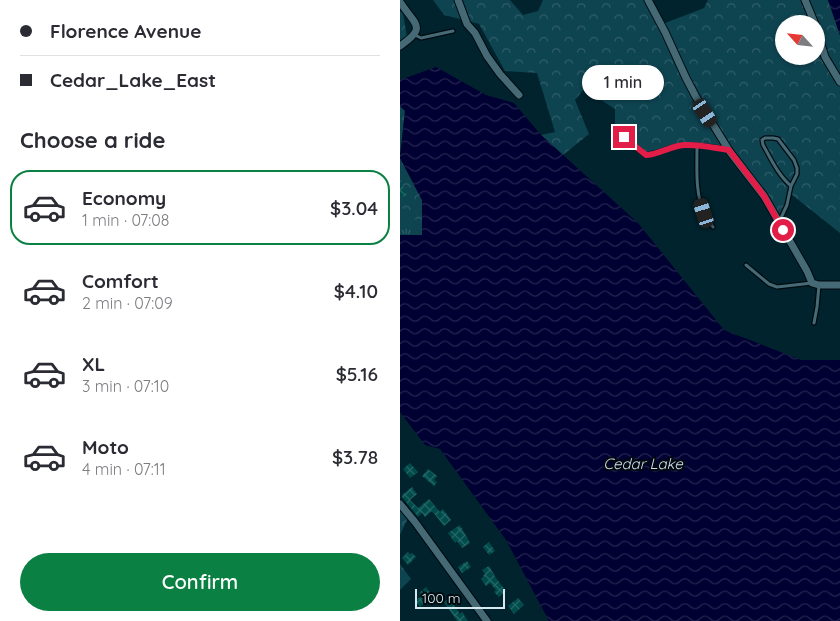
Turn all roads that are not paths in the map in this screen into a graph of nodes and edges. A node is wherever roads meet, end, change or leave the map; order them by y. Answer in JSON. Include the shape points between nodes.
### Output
{"nodes":[{"id":1,"x":458,"y":0,"type":"edge"},
{"id":2,"x":648,"y":0,"type":"edge"},
{"id":3,"x":805,"y":0,"type":"edge"},
{"id":4,"x":400,"y":2,"type":"edge"},
{"id":5,"x":811,"y":15,"type":"edge"},
{"id":6,"x":453,"y":31,"type":"dead end"},
{"id":7,"x":414,"y":35,"type":"junction"},
{"id":8,"x":400,"y":46,"type":"edge"},
{"id":9,"x":825,"y":57,"type":"edge"},
{"id":10,"x":840,"y":82,"type":"edge"},
{"id":11,"x":519,"y":95,"type":"dead end"},
{"id":12,"x":624,"y":137,"type":"dead end"},
{"id":13,"x":697,"y":146,"type":"junction"},
{"id":14,"x":729,"y":150,"type":"junction"},
{"id":15,"x":791,"y":186,"type":"junction"},
{"id":16,"x":779,"y":223,"type":"junction"},
{"id":17,"x":713,"y":227,"type":"dead end"},
{"id":18,"x":746,"y":265,"type":"dead end"},
{"id":19,"x":816,"y":284,"type":"junction"},
{"id":20,"x":840,"y":285,"type":"edge"},
{"id":21,"x":814,"y":323,"type":"dead end"},
{"id":22,"x":400,"y":504,"type":"edge"},
{"id":23,"x":487,"y":621,"type":"edge"}],
"edges":[{"from":1,"to":11,"type":"street","via":[[467,24],[487,56]]},
{"from":2,"to":14,"type":"street","via":[[696,97]]},
{"from":3,"to":5,"type":"street"},
{"from":4,"to":7,"type":"street","via":[[417,26]]},
{"from":6,"to":7,"type":"lane","via":[[421,38]]},
{"from":7,"to":8,"type":"street"},
{"from":9,"to":10,"type":"street"},
{"from":12,"to":13,"type":"lane","via":[[646,155],[685,145]]},
{"from":13,"to":14,"type":"lane"},
{"from":13,"to":17,"type":"lane","via":[[699,198]]},
{"from":14,"to":16,"type":"street","via":[[764,196]]},
{"from":15,"to":15,"type":"lane","via":[[797,174],[794,160],[778,139],[765,138],[762,140],[767,153]]},
{"from":15,"to":16,"type":"lane"},
{"from":16,"to":19,"type":"street"},
{"from":18,"to":19,"type":"lane","via":[[768,284],[777,287]]},
{"from":19,"to":20,"type":"street"},
{"from":19,"to":21,"type":"lane"},
{"from":22,"to":23,"type":"street"}]}
